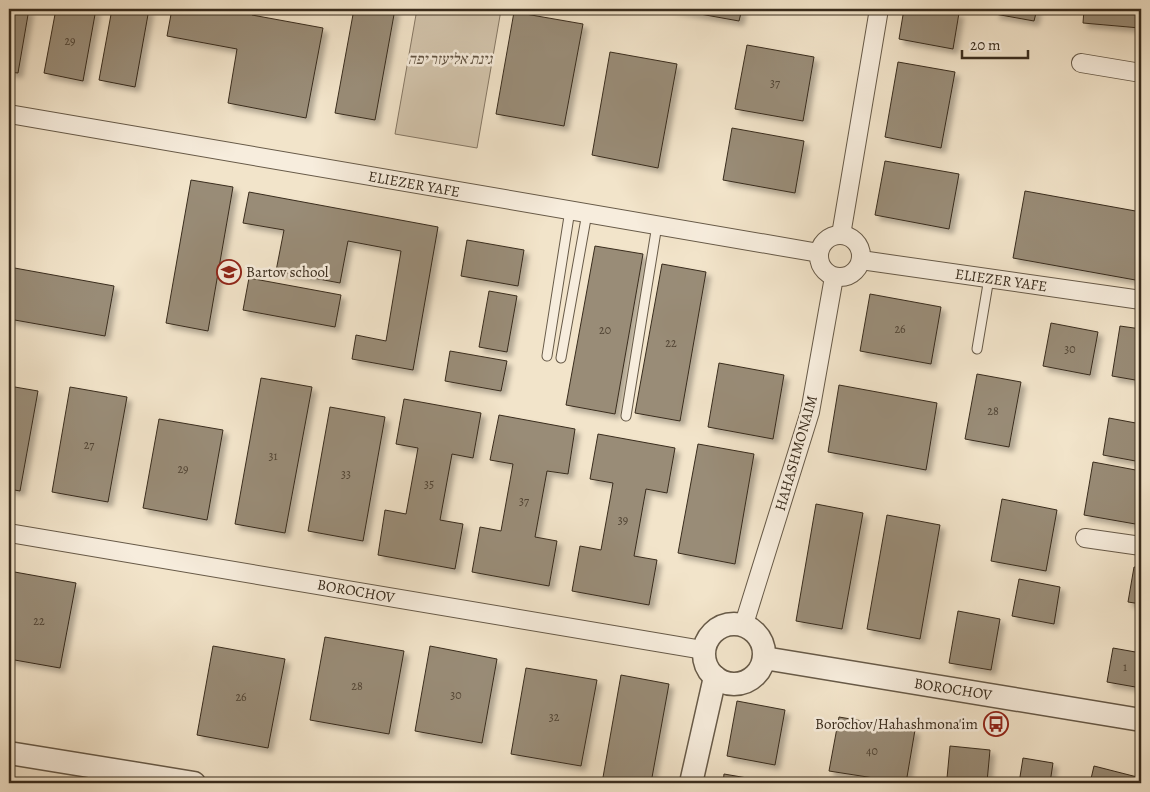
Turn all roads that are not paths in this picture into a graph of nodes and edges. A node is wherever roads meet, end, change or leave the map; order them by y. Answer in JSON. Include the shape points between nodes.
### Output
{"nodes":[{"id":1,"x":879,"y":9,"type":"edge"},
{"id":2,"x":1081,"y":63,"type":"dead end"},
{"id":3,"x":1141,"y":73,"type":"edge"},
{"id":4,"x":9,"y":114,"type":"edge"},
{"id":5,"x":578,"y":212,"type":"junction"},
{"id":6,"x":657,"y":225,"type":"junction"},
{"id":7,"x":841,"y":235,"type":"junction"},
{"id":8,"x":819,"y":253,"type":"junction"},
{"id":9,"x":861,"y":260,"type":"junction"},
{"id":10,"x":834,"y":277,"type":"junction"},
{"id":11,"x":989,"y":278,"type":"junction"},
{"id":12,"x":1141,"y":300,"type":"edge"},
{"id":13,"x":977,"y":349,"type":"dead end"},
{"id":14,"x":546,"y":356,"type":"dead end"},
{"id":15,"x":561,"y":358,"type":"dead end"},
{"id":16,"x":626,"y":416,"type":"dead end"},
{"id":17,"x":9,"y":532,"type":"edge"},
{"id":18,"x":1085,"y":538,"type":"dead end"},
{"id":19,"x":1141,"y":546,"type":"edge"},
{"id":20,"x":744,"y":624,"type":"junction"},
{"id":21,"x":703,"y":650,"type":"junction"},
{"id":22,"x":764,"y":658,"type":"junction"},
{"id":23,"x":715,"y":677,"type":"junction"},
{"id":24,"x":1141,"y":720,"type":"edge"},
{"id":25,"x":9,"y":752,"type":"edge"},
{"id":26,"x":194,"y":783,"type":"edge"},
{"id":27,"x":691,"y":783,"type":"edge"}],
"edges":[{"from":1,"to":7,"type":"street"},
{"from":2,"to":3,"type":"street"},
{"from":4,"to":5,"type":"street","name":"ELIEZER YAFE"},
{"from":5,"to":6,"type":"street","name":"ELIEZER YAFE"},
{"from":5,"to":14,"type":"lane"},
{"from":5,"to":15,"type":"lane"},
{"from":6,"to":8,"type":"street","name":"ELIEZER YAFE"},
{"from":6,"to":16,"type":"lane"},
{"from":7,"to":8,"type":"street","via":[[829,238]]},
{"from":7,"to":9,"type":"street","via":[[848,236],[858,246]]},
{"from":8,"to":10,"type":"street","via":[[820,265]]},
{"from":9,"to":10,"type":"street","via":[[848,276]]},
{"from":9,"to":11,"type":"street","name":"ELIEZER YAFE"},
{"from":10,"to":20,"type":"street","name":"HAHASHMONAIM","via":[[810,412]]},
{"from":11,"to":12,"type":"street","name":"ELIEZER YAFE"},
{"from":11,"to":13,"type":"lane"},
{"from":17,"to":21,"type":"street","name":"BOROCHOV"},
{"from":18,"to":19,"type":"street"},
{"from":20,"to":21,"type":"street","via":[[723,625],[713,631]]},
{"from":20,"to":22,"type":"street","via":[[760,637]]},
{"from":21,"to":23,"type":"street","via":[[708,670]]},
{"from":22,"to":23,"type":"street","via":[[761,668],[745,682],[735,684]]},
{"from":22,"to":24,"type":"street","name":"BOROCHOV"},
{"from":23,"to":27,"type":"street"},
{"from":25,"to":26,"type":"street"}]}
